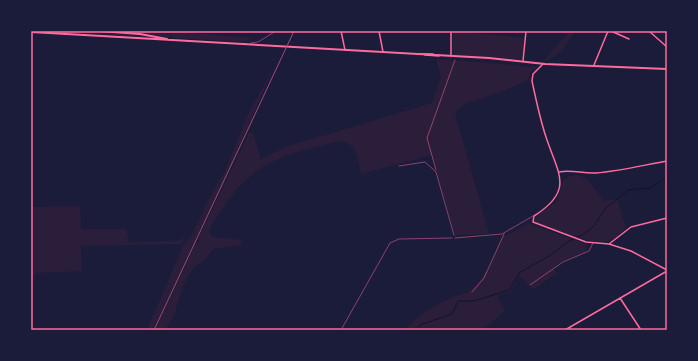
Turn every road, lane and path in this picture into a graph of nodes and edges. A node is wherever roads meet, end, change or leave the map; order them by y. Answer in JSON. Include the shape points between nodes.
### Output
{"nodes":[{"id":1,"x":99,"y":31,"type":"edge"},
{"id":2,"x":276,"y":31,"type":"edge"},
{"id":3,"x":341,"y":31,"type":"edge"},
{"id":4,"x":379,"y":31,"type":"edge"},
{"id":5,"x":451,"y":31,"type":"edge"},
{"id":6,"x":526,"y":31,"type":"edge"},
{"id":7,"x":608,"y":31,"type":"edge"},
{"id":8,"x":611,"y":31,"type":"edge"},
{"id":9,"x":649,"y":31,"type":"edge"},
{"id":10,"x":31,"y":32,"type":"edge"},
{"id":11,"x":629,"y":39,"type":"dead end"},
{"id":12,"x":168,"y":40,"type":"junction"},
{"id":13,"x":246,"y":44,"type":"junction"},
{"id":14,"x":667,"y":47,"type":"edge"},
{"id":15,"x":345,"y":50,"type":"junction"},
{"id":16,"x":383,"y":52,"type":"junction"},
{"id":17,"x":416,"y":54,"type":"junction"},
{"id":18,"x":424,"y":54,"type":"junction"},
{"id":19,"x":436,"y":55,"type":"junction"},
{"id":20,"x":442,"y":55,"type":"junction"},
{"id":21,"x":451,"y":56,"type":"junction"},
{"id":22,"x":456,"y":56,"type":"junction"},
{"id":23,"x":523,"y":62,"type":"junction"},
{"id":24,"x":543,"y":64,"type":"junction"},
{"id":25,"x":594,"y":66,"type":"junction"},
{"id":26,"x":667,"y":69,"type":"edge"},
{"id":27,"x":667,"y":161,"type":"edge"},
{"id":28,"x":400,"y":166,"type":"dead end"},
{"id":29,"x":436,"y":172,"type":"junction"},
{"id":30,"x":559,"y":172,"type":"junction"},
{"id":31,"x":534,"y":216,"type":"junction"},
{"id":32,"x":667,"y":218,"type":"edge"},
{"id":33,"x":504,"y":233,"type":"junction"},
{"id":34,"x":455,"y":238,"type":"junction"},
{"id":35,"x":593,"y":243,"type":"junction"},
{"id":36,"x":609,"y":244,"type":"junction"},
{"id":37,"x":667,"y":271,"type":"edge"},
{"id":38,"x":530,"y":285,"type":"dead end"},
{"id":39,"x":472,"y":292,"type":"dead end"},
{"id":40,"x":620,"y":298,"type":"junction"},
{"id":41,"x":341,"y":330,"type":"edge"},
{"id":42,"x":565,"y":330,"type":"edge"},
{"id":43,"x":641,"y":330,"type":"edge"}],
"edges":[{"from":1,"to":12,"type":"main road","via":[[140,34]]},
{"from":2,"to":13,"type":"lane","via":[[258,42]]},
{"from":3,"to":15,"type":"street"},
{"from":4,"to":16,"type":"street"},
{"from":5,"to":21,"type":"street"},
{"from":6,"to":23,"type":"street"},
{"from":7,"to":25,"type":"street"},
{"from":8,"to":11,"type":"street"},
{"from":9,"to":14,"type":"street"},
{"from":10,"to":12,"type":"main road"},
{"from":12,"to":13,"type":"main road"},
{"from":13,"to":15,"type":"main road"},
{"from":15,"to":16,"type":"main road"},
{"from":16,"to":17,"type":"main road"},
{"from":17,"to":18,"type":"main road"},
{"from":17,"to":19,"type":"street"},
{"from":18,"to":19,"type":"main road"},
{"from":18,"to":20,"type":"street","via":[[436,57]]},
{"from":19,"to":20,"type":"main road"},
{"from":20,"to":21,"type":"main road"},
{"from":21,"to":22,"type":"main road"},
{"from":22,"to":23,"type":"main road"},
{"from":22,"to":29,"type":"path","via":[[427,138]]},
{"from":23,"to":24,"type":"main road"},
{"from":24,"to":25,"type":"main road"},
{"from":24,"to":30,"type":"street","via":[[533,74],[532,82],[545,134]]},
{"from":25,"to":26,"type":"main road"},
{"from":27,"to":30,"type":"street","via":[[607,172]]},
{"from":28,"to":29,"type":"path","via":[[425,162]]},
{"from":29,"to":34,"type":"path"},
{"from":30,"to":31,"type":"street","via":[[559,185],[554,200]]},
{"from":31,"to":33,"type":"lane"},
{"from":31,"to":35,"type":"street","via":[[533,222]]},
{"from":32,"to":36,"type":"street","via":[[632,226]]},
{"from":33,"to":34,"type":"lane"},
{"from":33,"to":39,"type":"lane","via":[[482,280]]},
{"from":34,"to":41,"type":"path","via":[[399,239],[390,243]]},
{"from":35,"to":36,"type":"street"},
{"from":35,"to":38,"type":"lane","via":[[588,252],[562,263]]},
{"from":36,"to":37,"type":"street","via":[[631,251]]},
{"from":37,"to":40,"type":"street"},
{"from":40,"to":42,"type":"street"},
{"from":40,"to":43,"type":"street"}]}
